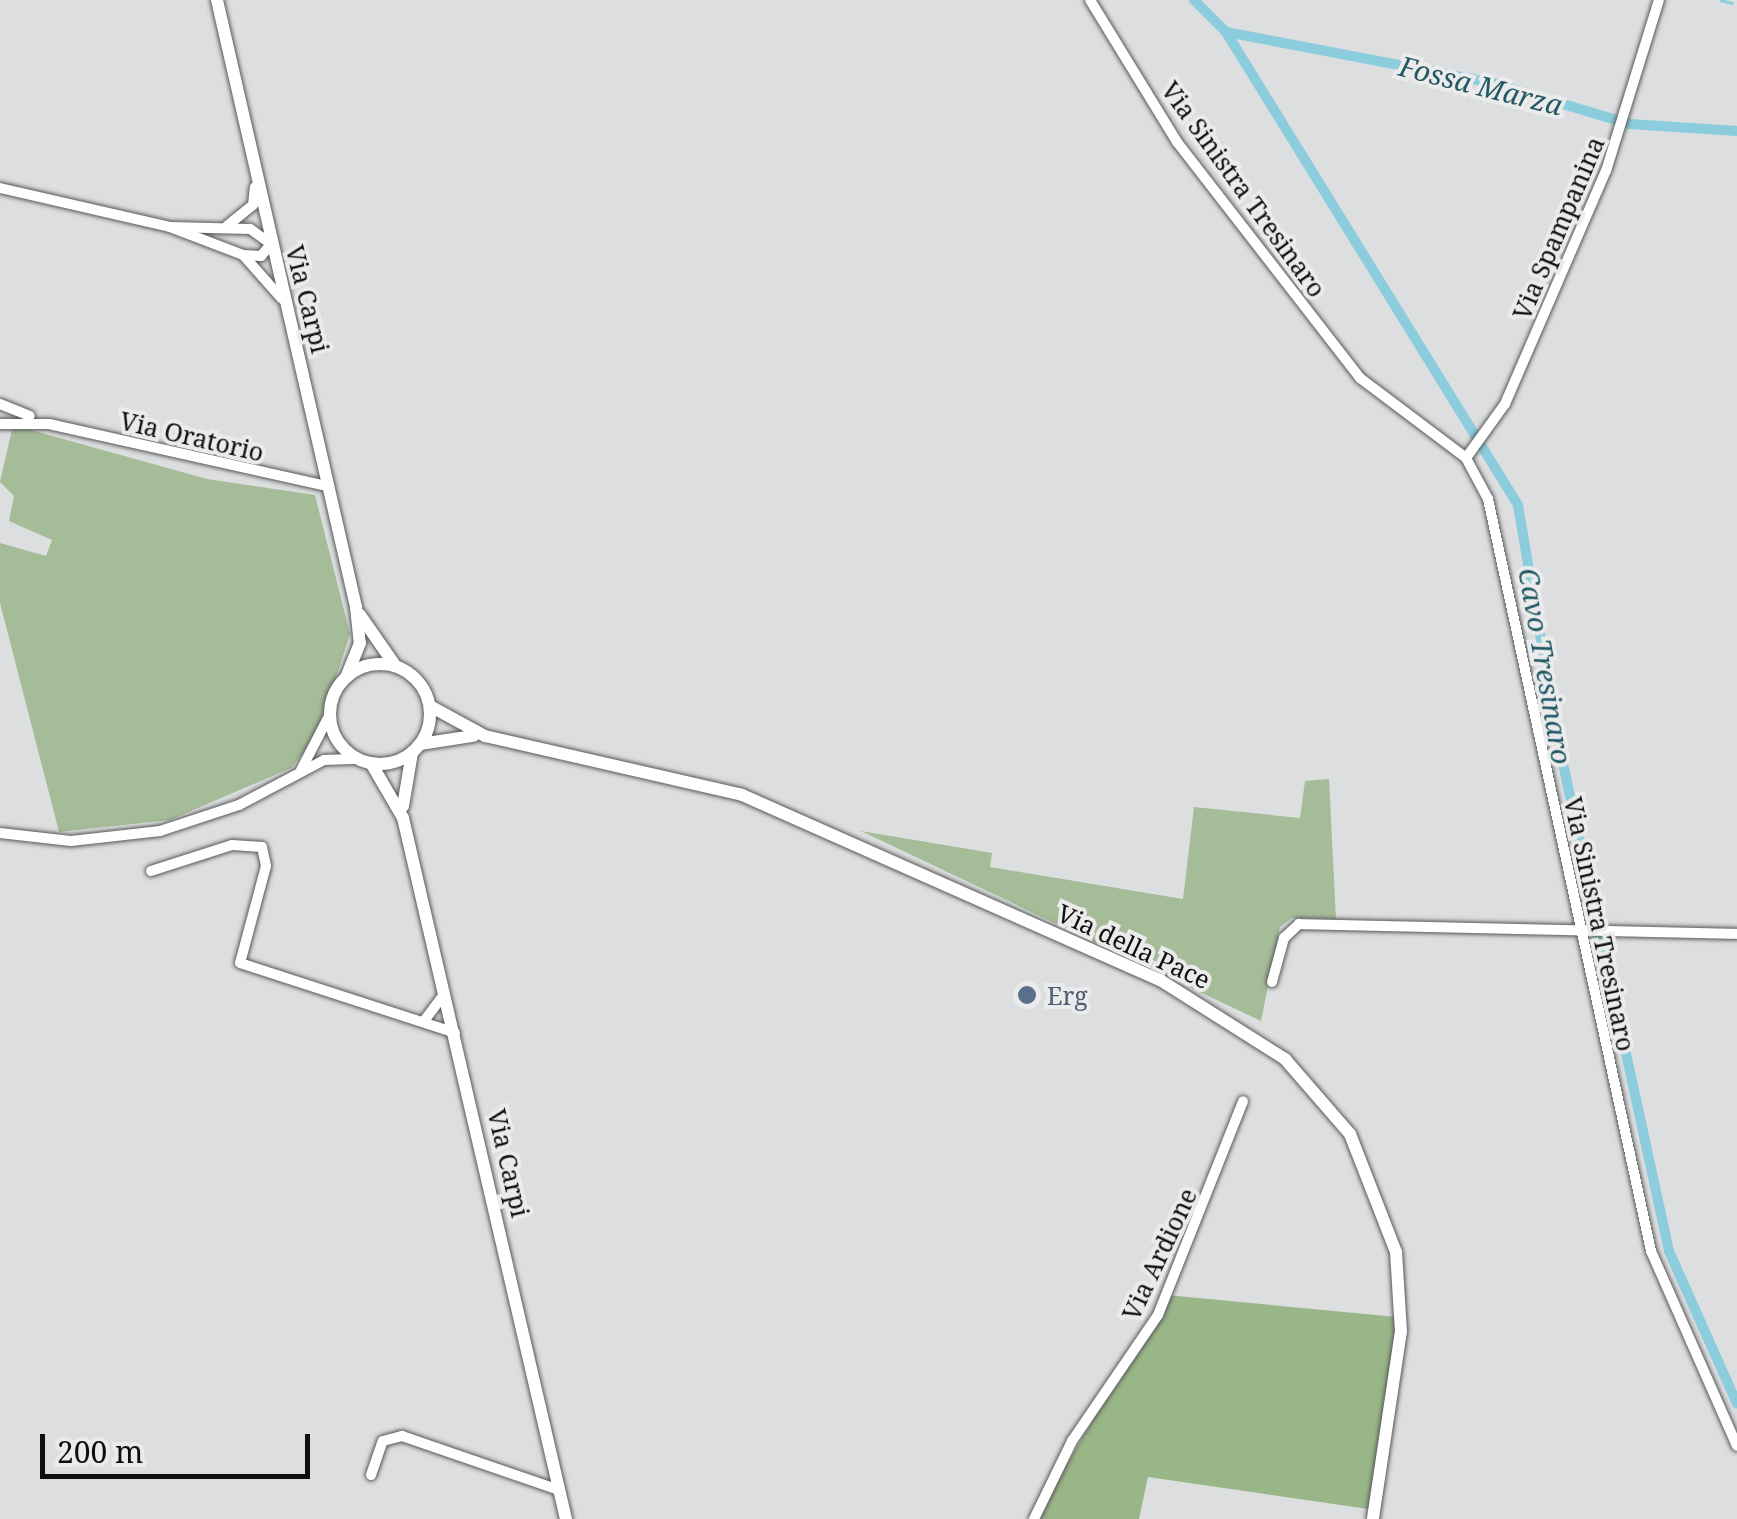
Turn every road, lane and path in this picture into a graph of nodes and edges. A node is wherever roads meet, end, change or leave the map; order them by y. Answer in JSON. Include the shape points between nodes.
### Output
{"nodes":[{"id":1,"x":218,"y":0,"type":"edge"},
{"id":2,"x":1090,"y":0,"type":"edge"},
{"id":3,"x":1659,"y":0,"type":"edge"},
{"id":4,"x":255,"y":168,"type":"junction"},
{"id":5,"x":0,"y":188,"type":"edge"},
{"id":6,"x":226,"y":226,"type":"junction"},
{"id":7,"x":170,"y":227,"type":"junction"},
{"id":8,"x":271,"y":244,"type":"junction"},
{"id":9,"x":243,"y":255,"type":"junction"},
{"id":10,"x":285,"y":304,"type":"junction"},
{"id":11,"x":1,"y":408,"type":"edge"},
{"id":12,"x":0,"y":424,"type":"edge"},
{"id":13,"x":49,"y":424,"type":"junction"},
{"id":14,"x":1466,"y":458,"type":"junction"},
{"id":15,"x":327,"y":486,"type":"junction"},
{"id":16,"x":356,"y":607,"type":"junction"},
{"id":17,"x":396,"y":666,"type":"junction"},
{"id":18,"x":346,"y":677,"type":"junction"},
{"id":19,"x":430,"y":706,"type":"junction"},
{"id":20,"x":330,"y":714,"type":"junction"},
{"id":21,"x":485,"y":736,"type":"junction"},
{"id":22,"x":416,"y":748,"type":"junction"},
{"id":23,"x":365,"y":761,"type":"junction"},
{"id":24,"x":299,"y":772,"type":"junction"},
{"id":25,"x":404,"y":818,"type":"junction"},
{"id":26,"x":0,"y":833,"type":"edge"},
{"id":27,"x":151,"y":872,"type":"dead end"},
{"id":28,"x":1583,"y":929,"type":"junction"},
{"id":29,"x":1737,"y":934,"type":"edge"},
{"id":30,"x":1272,"y":982,"type":"dead end"},
{"id":31,"x":445,"y":992,"type":"junction"},
{"id":32,"x":424,"y":1021,"type":"junction"},
{"id":33,"x":455,"y":1033,"type":"junction"},
{"id":34,"x":1243,"y":1101,"type":"dead end"},
{"id":35,"x":1737,"y":1446,"type":"edge"},
{"id":36,"x":371,"y":1475,"type":"dead end"},
{"id":37,"x":558,"y":1490,"type":"junction"},
{"id":38,"x":566,"y":1519,"type":"edge"},
{"id":39,"x":1034,"y":1519,"type":"edge"},
{"id":40,"x":1372,"y":1519,"type":"edge"}],
"edges":[{"from":1,"to":4,"type":"main road","name":"Via Carpi"},
{"from":2,"to":14,"type":"street","name":"Via Sinistra Tresinaro","via":[[1177,142],[1360,378]]},
{"from":3,"to":14,"type":"street","name":"Via Spampanina","via":[[1623,124],[1484,439]]},
{"from":4,"to":6,"type":"street","via":[[254,205]]},
{"from":4,"to":8,"type":"main road","name":"Via Carpi"},
{"from":5,"to":7,"type":"street"},
{"from":6,"to":7,"type":"street"},
{"from":6,"to":8,"type":"street"},
{"from":7,"to":9,"type":"street"},
{"from":8,"to":9,"type":"street","via":[[261,256]]},
{"from":8,"to":10,"type":"main road","name":"Via Carpi"},
{"from":9,"to":10,"type":"street"},
{"from":10,"to":15,"type":"main road","name":"Via Carpi"},
{"from":11,"to":13,"type":"street","name":"Via Oratorio"},
{"from":12,"to":13,"type":"street","name":"Via Oratorio"},
{"from":13,"to":15,"type":"street","name":"Via Oratorio"},
{"from":14,"to":28,"type":"street","name":"Via Sinistra Tresinaro","via":[[1488,499]]},
{"from":15,"to":16,"type":"main road","name":"Via Carpi"},
{"from":16,"to":17,"type":"main road","name":"Via Carpi"},
{"from":16,"to":18,"type":"main road","name":"Via Carpi","via":[[360,643]]},
{"from":17,"to":18,"type":"main road","via":[[370,664]]},
{"from":17,"to":19,"type":"main road","name":"Via Carpi","via":[[419,681]]},
{"from":18,"to":20,"type":"main road","name":"Via Carpi"},
{"from":19,"to":21,"type":"main road","name":"Via della Pace"},
{"from":19,"to":22,"type":"main road","name":"Via Carpi"},
{"from":20,"to":23,"type":"main road","name":"Via Carpi","via":[[342,745]]},
{"from":20,"to":24,"type":"street"},
{"from":21,"to":22,"type":"main road","name":"Via della Pace"},
{"from":21,"to":40,"type":"main road","name":"Via della Pace","via":[[742,796],[1160,980],[1285,1059],[1350,1134],[1396,1252],[1401,1331]]},
{"from":22,"to":23,"type":"main road"},
{"from":22,"to":25,"type":"main road","name":"Via Carpi"},
{"from":23,"to":24,"type":"street"},
{"from":23,"to":25,"type":"main road","name":"Via Carpi"},
{"from":24,"to":26,"type":"street","via":[[160,831],[71,841]]},
{"from":25,"to":31,"type":"main road","name":"Via Carpi"},
{"from":27,"to":32,"type":"street","via":[[232,845],[262,846],[266,866],[240,963]]},
{"from":28,"to":29,"type":"street"},
{"from":28,"to":30,"type":"street","via":[[1299,924],[1284,938]]},
{"from":28,"to":35,"type":"street","name":"Via Sinistra Tresinaro","via":[[1650,1251]]},
{"from":31,"to":32,"type":"street"},
{"from":31,"to":33,"type":"main road","name":"Via Carpi"},
{"from":32,"to":33,"type":"street"},
{"from":33,"to":37,"type":"main road","name":"Via Carpi"},
{"from":34,"to":39,"type":"street","name":"Via Ardione","via":[[1158,1315],[1072,1440]]},
{"from":36,"to":37,"type":"street","via":[[383,1441],[402,1436]]},
{"from":37,"to":38,"type":"main road","name":"Via Carpi"}]}
